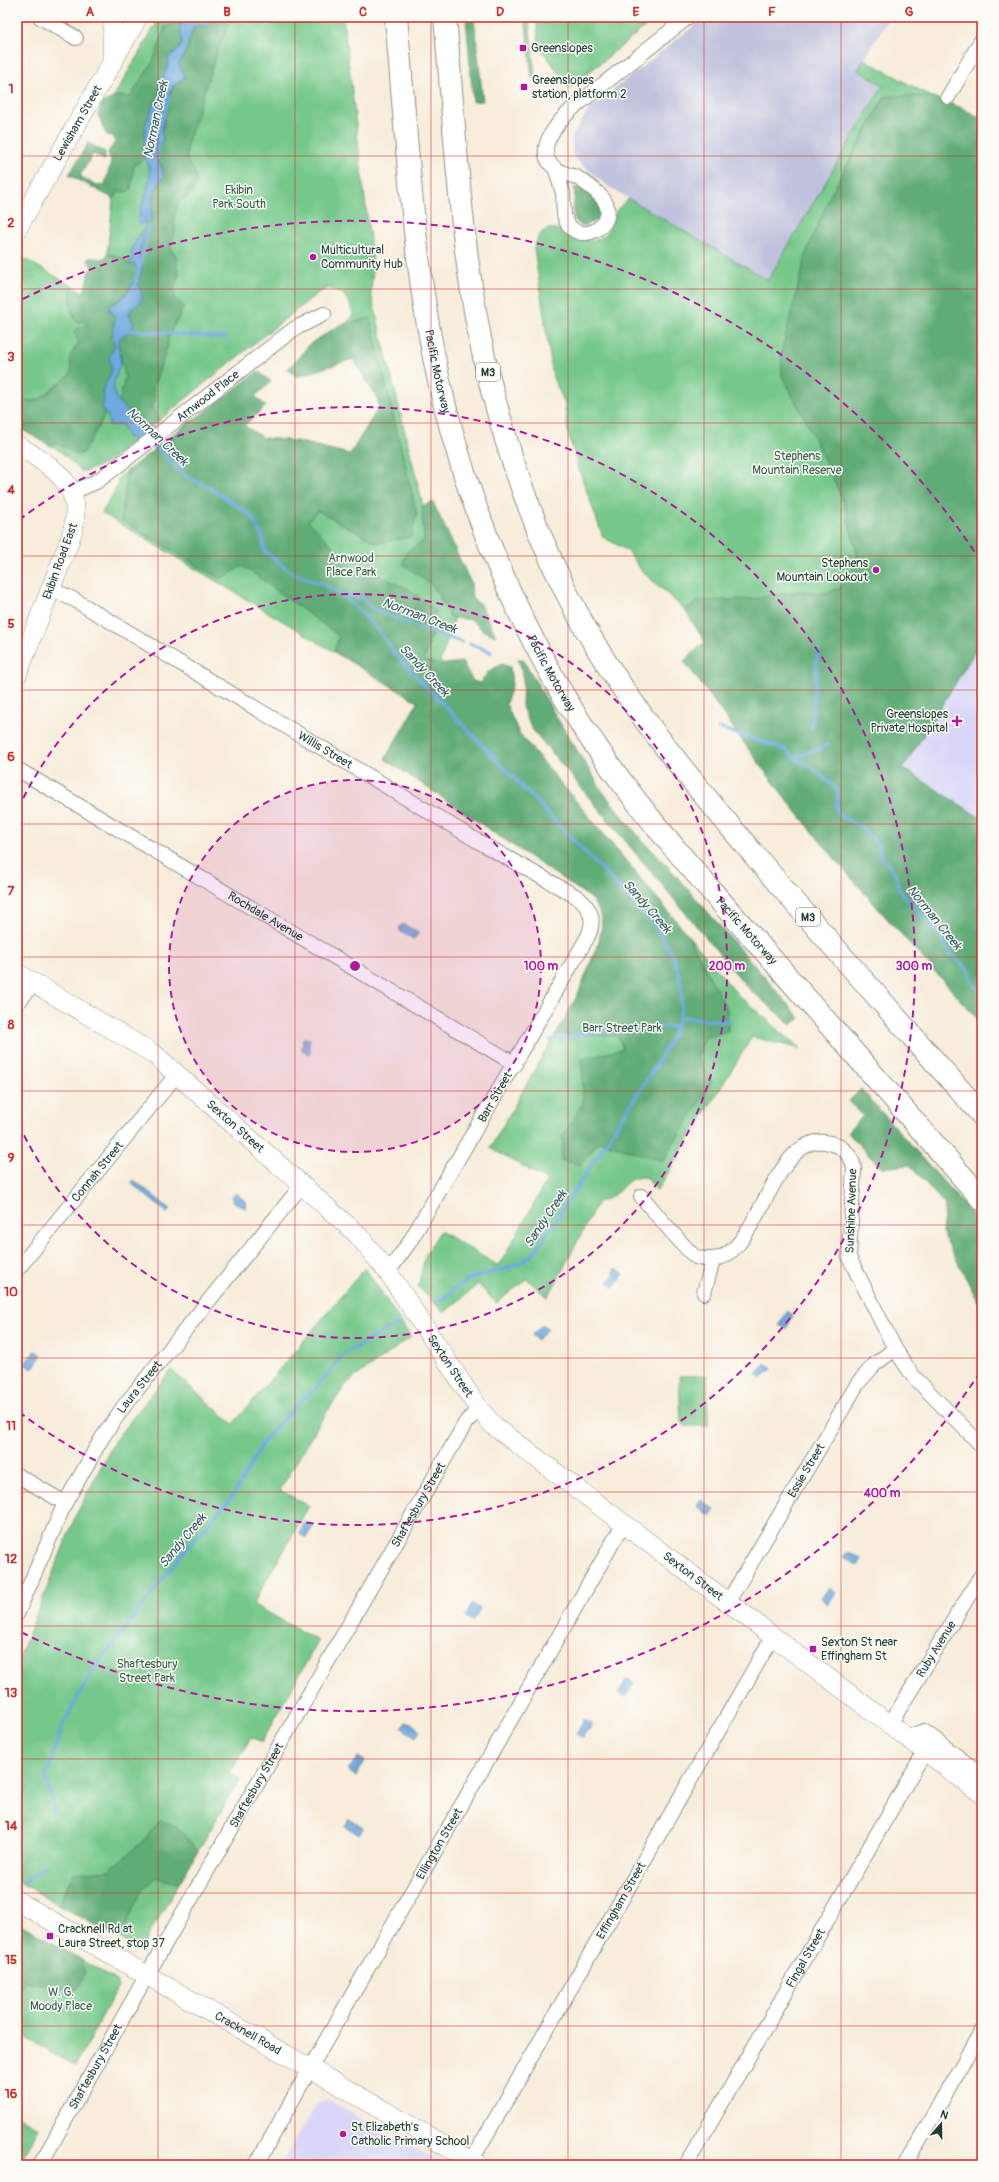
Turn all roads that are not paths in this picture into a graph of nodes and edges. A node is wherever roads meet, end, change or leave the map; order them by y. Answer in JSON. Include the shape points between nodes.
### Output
{"nodes":[{"id":1,"x":113,"y":17,"type":"edge"},
{"id":2,"x":138,"y":17,"type":"edge"},
{"id":3,"x":396,"y":17,"type":"edge"},
{"id":4,"x":445,"y":17,"type":"edge"},
{"id":5,"x":688,"y":17,"type":"edge"},
{"id":6,"x":48,"y":19,"type":"edge"},
{"id":7,"x":76,"y":38,"type":"dead end"},
{"id":8,"x":982,"y":39,"type":"edge"},
{"id":9,"x":112,"y":61,"type":"junction"},
{"id":10,"x":948,"y":97,"type":"dead end"},
{"id":11,"x":556,"y":170,"type":"junction"},
{"id":12,"x":17,"y":229,"type":"edge"},
{"id":13,"x":324,"y":314,"type":"dead end"},
{"id":14,"x":17,"y":446,"type":"edge"},
{"id":15,"x":72,"y":492,"type":"junction"},
{"id":16,"x":50,"y":589,"type":"junction"},
{"id":17,"x":17,"y":674,"type":"edge"},
{"id":18,"x":17,"y":769,"type":"edge"},
{"id":19,"x":592,"y":918,"type":"joint"},
{"id":20,"x":17,"y":972,"type":"edge"},
{"id":21,"x":34,"y":983,"type":"junction"},
{"id":22,"x":17,"y":1004,"type":"edge"},
{"id":23,"x":515,"y":1064,"type":"junction"},
{"id":24,"x":177,"y":1074,"type":"junction"},
{"id":25,"x":982,"y":1115,"type":"edge"},
{"id":26,"x":302,"y":1185,"type":"junction"},
{"id":27,"x":641,"y":1196,"type":"dead end"},
{"id":28,"x":982,"y":1199,"type":"edge"},
{"id":29,"x":713,"y":1260,"type":"junction"},
{"id":30,"x":17,"y":1270,"type":"edge"},
{"id":31,"x":388,"y":1272,"type":"junction"},
{"id":32,"x":704,"y":1293,"type":"dead end"},
{"id":33,"x":895,"y":1350,"type":"junction"},
{"id":34,"x":478,"y":1409,"type":"junction"},
{"id":35,"x":982,"y":1446,"type":"edge"},
{"id":36,"x":17,"y":1475,"type":"edge"},
{"id":37,"x":65,"y":1503,"type":"junction"},
{"id":38,"x":624,"y":1523,"type":"junction"},
{"id":39,"x":982,"y":1574,"type":"edge"},
{"id":40,"x":728,"y":1602,"type":"junction"},
{"id":41,"x":17,"y":1614,"type":"edge"},
{"id":42,"x":773,"y":1636,"type":"junction"},
{"id":43,"x":890,"y":1724,"type":"junction"},
{"id":44,"x":907,"y":1737,"type":"junction"},
{"id":45,"x":925,"y":1751,"type":"junction"},
{"id":46,"x":982,"y":1775,"type":"edge"},
{"id":47,"x":982,"y":1794,"type":"edge"},
{"id":48,"x":17,"y":1901,"type":"edge"},
{"id":49,"x":147,"y":1975,"type":"junction"},
{"id":50,"x":982,"y":2030,"type":"edge"},
{"id":51,"x":310,"y":2068,"type":"junction"},
{"id":52,"x":473,"y":2164,"type":"edge"},
{"id":53,"x":40,"y":2165,"type":"edge"},
{"id":54,"x":256,"y":2165,"type":"edge"},
{"id":55,"x":686,"y":2165,"type":"edge"},
{"id":56,"x":905,"y":2165,"type":"edge"}],
"edges":[{"from":1,"to":9,"type":"main road"},
{"from":2,"to":9,"type":"main road","name":"Lewisham Street"},
{"from":3,"to":28,"type":"highway","name":"Pacific Motorway","via":[[420,270],[438,375],[470,493],[523,621],[559,688],[629,792],[711,891]]},
{"from":4,"to":25,"type":"highway","number":"M3","via":[[467,244],[482,347],[519,479],[567,592],[605,660],[640,715],[672,758]]},
{"from":5,"to":11,"type":"street","via":[[564,116],[553,129],[547,144],[548,161]]},
{"from":6,"to":7,"type":"street"},
{"from":8,"to":10,"type":"street"},
{"from":9,"to":12,"type":"main road","name":"Lewisham Street"},
{"from":11,"to":11,"type":"street","via":[[577,178],[605,201],[607,217],[598,229],[584,233],[566,222]]},
{"from":13,"to":15,"type":"street","name":"Arnwood Place","via":[[294,329],[97,481]]},
{"from":14,"to":15,"type":"main road","name":"Ekibin Road East","via":[[53,467]]},
{"from":15,"to":16,"type":"main road","name":"Ekibin Road East","via":[[75,508],[74,527]]},
{"from":16,"to":17,"type":"main road","name":"Ekibin Road East"},
{"from":16,"to":19,"type":"street","name":"Willis Street","via":[[73,598],[486,846],[577,897],[588,906]]},
{"from":18,"to":23,"type":"street","name":"Rochdale Avenue"},
{"from":19,"to":23,"type":"street","name":"Barr Street","via":[[592,929],[588,938]]},
{"from":20,"to":21,"type":"main road","name":"Sexton Street"},
{"from":21,"to":22,"type":"street"},
{"from":21,"to":24,"type":"main road","name":"Sexton Street","via":[[148,1050]]},
{"from":23,"to":31,"type":"street","name":"Barr Street","via":[[404,1252]]},
{"from":24,"to":26,"type":"main road","name":"Sexton Street"},
{"from":24,"to":30,"type":"street","name":"Connah Street"},
{"from":26,"to":31,"type":"main road","name":"Sexton Street","via":[[366,1244]]},
{"from":26,"to":37,"type":"street","name":"Laura Street","via":[[124,1406],[102,1438]]},
{"from":27,"to":29,"type":"street","via":[[695,1257]]},
{"from":29,"to":32,"type":"street"},
{"from":29,"to":33,"type":"street","name":"Sunshine Avenue","via":[[730,1254],[741,1242],[778,1177],[805,1146],[818,1142],[842,1148],[854,1164],[849,1257]]},
{"from":31,"to":34,"type":"main road","name":"Sexton Street"},
{"from":33,"to":35,"type":"street","name":"Sunshine Avenue","via":[[913,1376]]},
{"from":33,"to":40,"type":"street","name":"Essie Street","via":[[875,1364],[858,1383]]},
{"from":34,"to":38,"type":"main road","name":"Sexton Street","via":[[494,1426]]},
{"from":34,"to":49,"type":"street","name":"Shaftesbury Street","via":[[466,1422]]},
{"from":36,"to":37,"type":"street"},
{"from":37,"to":41,"type":"street","name":"Laura Street"},
{"from":38,"to":40,"type":"main road","name":"Sexton Street"},
{"from":38,"to":51,"type":"street","name":"Ellington Street"},
{"from":39,"to":43,"type":"street","name":"Ruby Avenue"},
{"from":40,"to":42,"type":"main road","name":"Sexton Street"},
{"from":42,"to":43,"type":"main road","name":"Sexton Street"},
{"from":42,"to":52,"type":"street","name":"Effingham Street"},
{"from":43,"to":44,"type":"main road","name":"Sexton Street"},
{"from":44,"to":45,"type":"main road","name":"Sexton Street"},
{"from":44,"to":46,"type":"street","via":[[924,1731]]},
{"from":45,"to":47,"type":"main road","name":"Sexton Street"},
{"from":45,"to":55,"type":"street","name":"Fingal Street"},
{"from":48,"to":49,"type":"main road","name":"Cracknell Road"},
{"from":49,"to":51,"type":"main road","name":"Cracknell Road"},
{"from":49,"to":53,"type":"street","name":"Shaftesbury Street"},
{"from":50,"to":56,"type":"street"},
{"from":51,"to":52,"type":"main road","name":"Cracknell Road"},
{"from":51,"to":54,"type":"street","name":"Ellington Street"}]}
